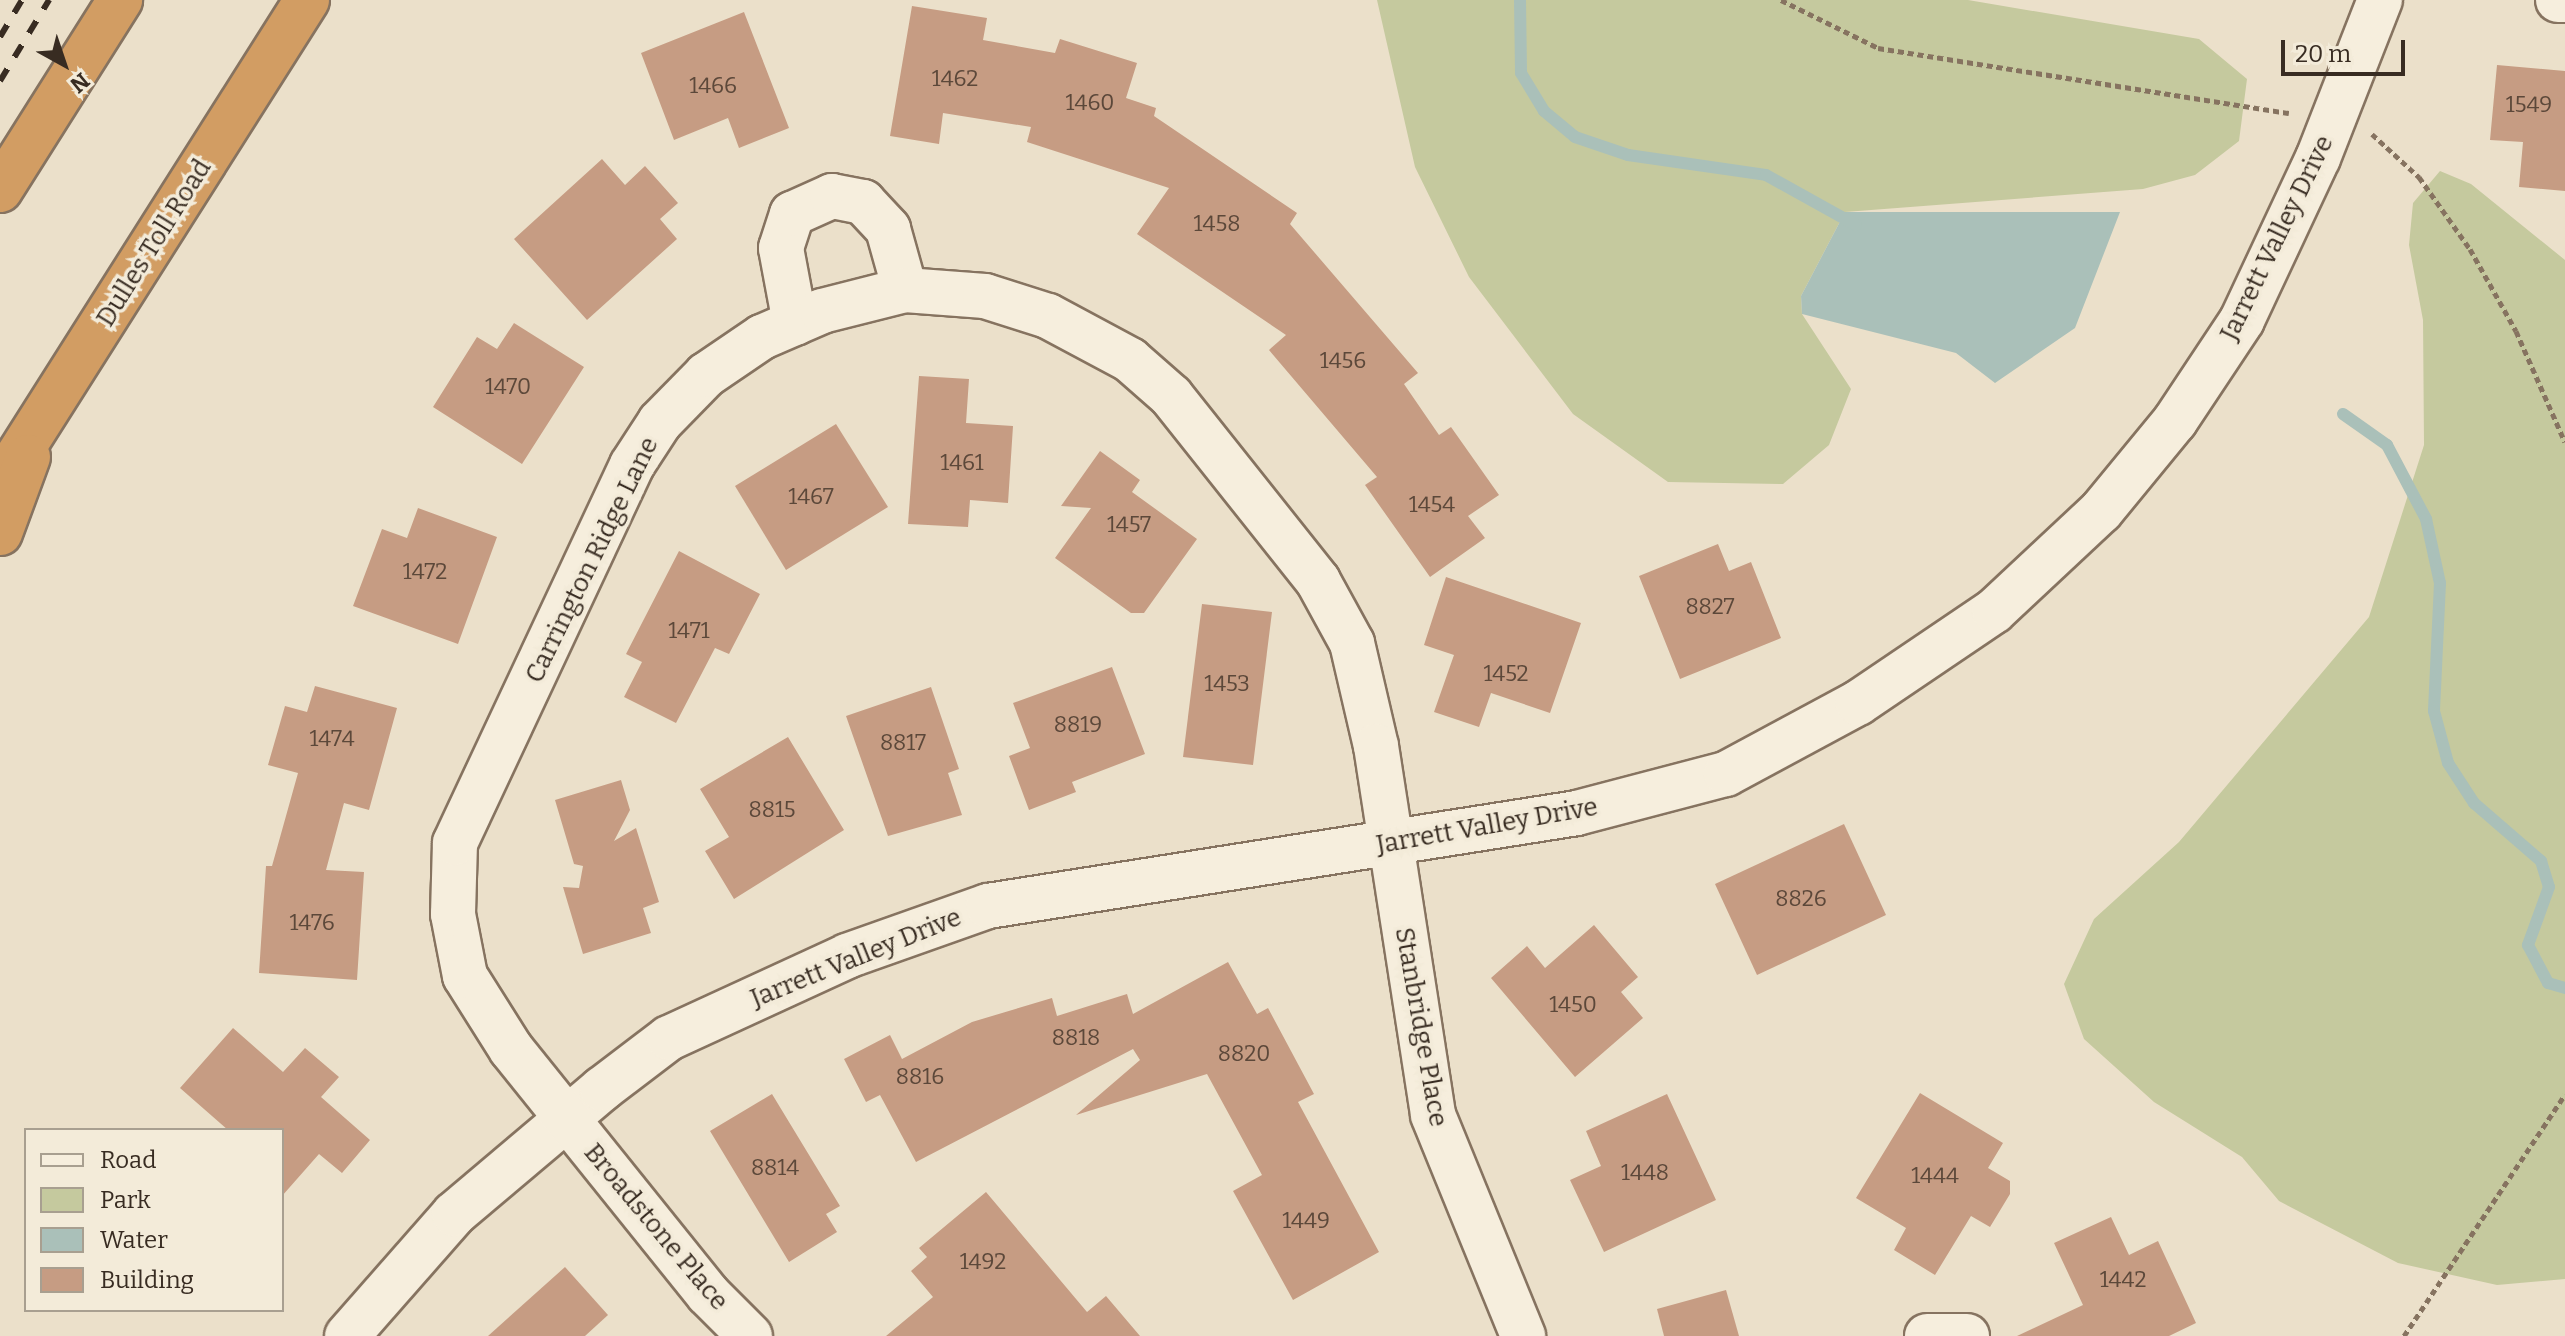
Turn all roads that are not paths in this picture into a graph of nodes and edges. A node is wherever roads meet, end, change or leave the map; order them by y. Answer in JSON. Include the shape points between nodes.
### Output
{"nodes":[{"id":1,"x":120,"y":0,"type":"edge"},
{"id":2,"x":307,"y":0,"type":"edge"},
{"id":3,"x":2380,"y":0,"type":"edge"},
{"id":4,"x":2558,"y":0,"type":"edge"},
{"id":5,"x":2565,"y":0,"type":"edge"},
{"id":6,"x":0,"y":190,"type":"edge"},
{"id":7,"x":905,"y":290,"type":"junction"},
{"id":8,"x":795,"y":323,"type":"junction"},
{"id":9,"x":48,"y":412,"type":"junction"},
{"id":10,"x":0,"y":484,"type":"edge"},
{"id":11,"x":0,"y":533,"type":"edge"},
{"id":12,"x":1393,"y":845,"type":"junction"},
{"id":13,"x":565,"y":1117,"type":"junction"},
{"id":14,"x":347,"y":1336,"type":"edge"},
{"id":15,"x":750,"y":1336,"type":"edge"},
{"id":16,"x":1523,"y":1336,"type":"edge"},
{"id":17,"x":1927,"y":1336,"type":"edge"},
{"id":18,"x":1967,"y":1336,"type":"edge"}],
"edges":[{"from":1,"to":6,"type":"highway"},
{"from":2,"to":9,"type":"highway","name":"Dulles Toll Road"},
{"from":3,"to":12,"type":"street","name":"Jarrett Valley Drive","via":[[2333,120],[2242,320],[2175,421],[2101,511],[1994,611],[1858,703],[1726,774],[1577,813]]},
{"from":4,"to":5,"type":"street"},
{"from":7,"to":8,"type":"street","name":"Carrington Ridge Lane"},
{"from":7,"to":8,"type":"street","via":[[888,229],[863,202],[832,196],[792,214],[781,248]]},
{"from":7,"to":12,"type":"street","name":"Carrington Ridge Lane","via":[[985,296],[1048,316],[1130,360],[1171,396],[1318,581],[1352,643]]},
{"from":8,"to":13,"type":"street","name":"Carrington Ridge Lane","via":[[706,375],[660,422],[632,465],[455,843],[453,914],[465,976],[511,1049]]},
{"from":9,"to":10,"type":"highway","name":"Dulles Toll Road"},
{"from":9,"to":11,"type":"highway"},
{"from":12,"to":13,"type":"street","name":"Jarrett Valley Drive","via":[[1125,880],[988,906],[847,956],[669,1038]]},
{"from":12,"to":16,"type":"street","name":"Stanbridge Place","via":[[1433,1115]]},
{"from":13,"to":14,"type":"street","name":"Jarrett Valley Drive","via":[[454,1214]]},
{"from":13,"to":15,"type":"street","name":"Broadstone Place"},
{"from":17,"to":18,"type":"street"}]}
